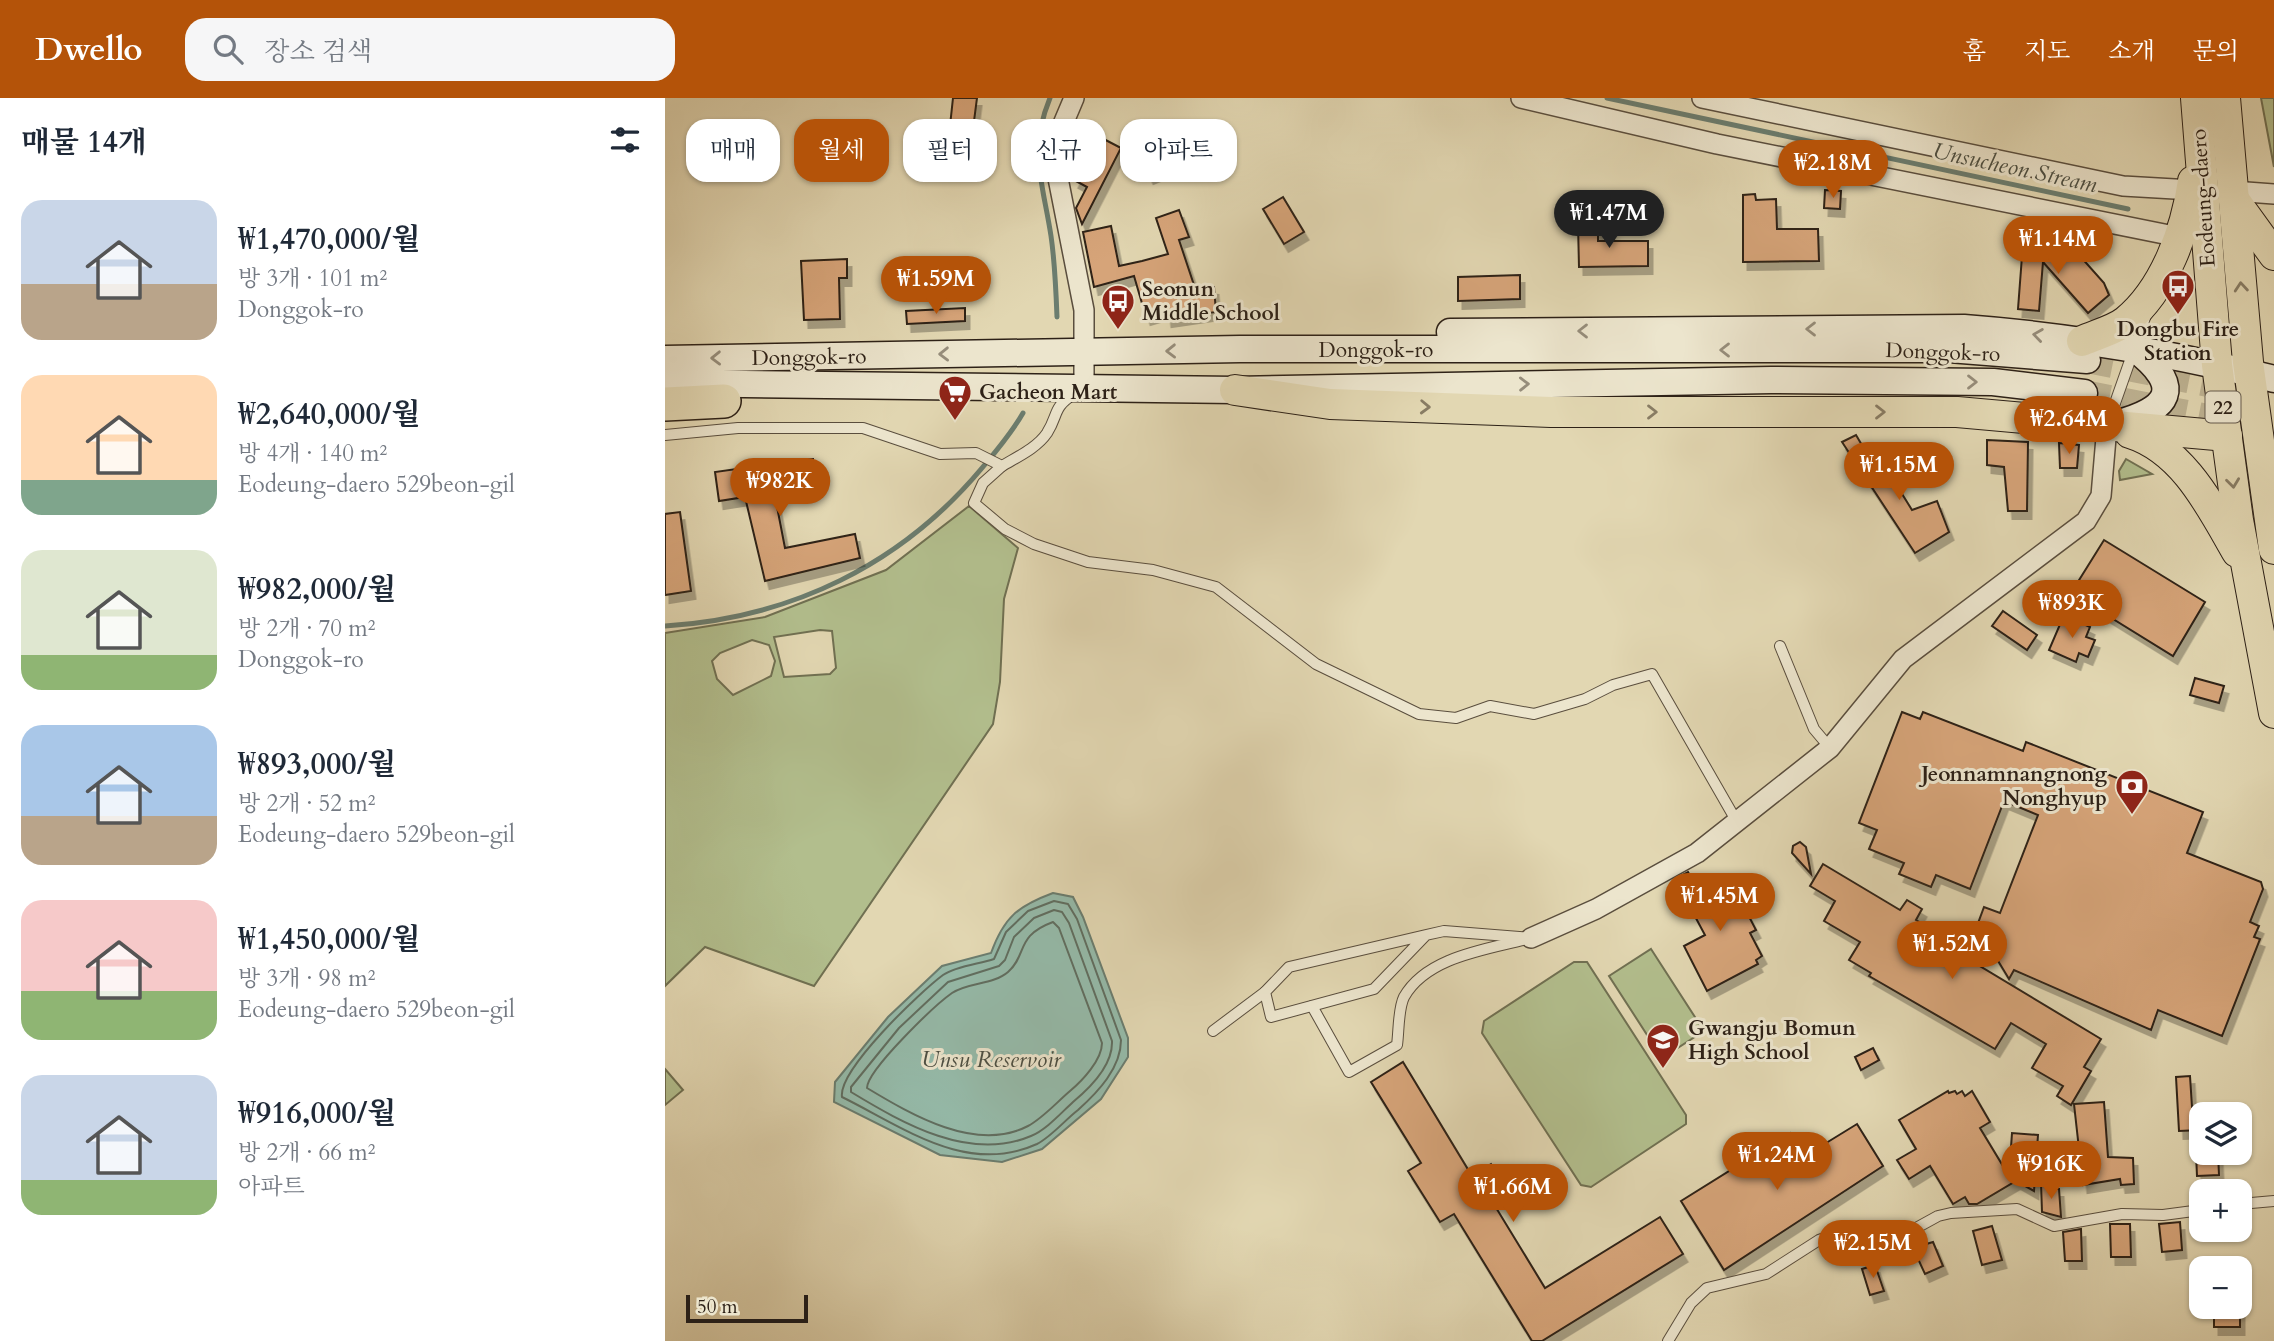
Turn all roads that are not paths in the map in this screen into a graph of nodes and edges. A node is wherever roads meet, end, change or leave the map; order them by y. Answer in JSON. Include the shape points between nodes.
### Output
{"nodes":[{"id":1,"x":1074,"y":98,"type":"edge"},
{"id":2,"x":1521,"y":98,"type":"edge"},
{"id":3,"x":1702,"y":98,"type":"edge"},
{"id":4,"x":2196,"y":98,"type":"edge"},
{"id":5,"x":2225,"y":98,"type":"edge"},
{"id":6,"x":2198,"y":146,"type":"junction"},
{"id":7,"x":2192,"y":190,"type":"junction"},
{"id":8,"x":2274,"y":194,"type":"edge"},
{"id":9,"x":2233,"y":195,"type":"junction"},
{"id":10,"x":2179,"y":237,"type":"junction"},
{"id":11,"x":2274,"y":255,"type":"edge"},
{"id":12,"x":2156,"y":288,"type":"junction"},
{"id":13,"x":2134,"y":348,"type":"junction"},
{"id":14,"x":2084,"y":351,"type":"junction"},
{"id":15,"x":1083,"y":353,"type":"junction"},
{"id":16,"x":665,"y":359,"type":"edge"},
{"id":17,"x":2217,"y":365,"type":"junction"},
{"id":18,"x":2262,"y":376,"type":"edge"},
{"id":19,"x":665,"y":383,"type":"edge"},
{"id":20,"x":868,"y":385,"type":"junction"},
{"id":21,"x":1084,"y":388,"type":"junction"},
{"id":22,"x":1235,"y":390,"type":"junction"},
{"id":23,"x":2084,"y":393,"type":"tunnel mouth"},
{"id":24,"x":723,"y":401,"type":"joint"},
{"id":25,"x":665,"y":404,"type":"edge"},
{"id":26,"x":2107,"y":426,"type":"junction"},
{"id":27,"x":665,"y":435,"type":"edge"},
{"id":28,"x":2227,"y":436,"type":"junction"},
{"id":29,"x":2266,"y":446,"type":"edge"},
{"id":30,"x":999,"y":465,"type":"junction"},
{"id":31,"x":2274,"y":549,"type":"edge"},
{"id":32,"x":2248,"y":570,"type":"junction"},
{"id":33,"x":1780,"y":646,"type":"dead end"},
{"id":34,"x":2274,"y":713,"type":"edge"},
{"id":35,"x":1830,"y":748,"type":"junction"},
{"id":36,"x":1737,"y":822,"type":"junction"},
{"id":37,"x":1426,"y":935,"type":"junction"},
{"id":38,"x":1531,"y":938,"type":"junction"},
{"id":39,"x":1265,"y":992,"type":"junction"},
{"id":40,"x":1312,"y":1006,"type":"junction"},
{"id":41,"x":1213,"y":1031,"type":"dead end"},
{"id":42,"x":2274,"y":1201,"type":"edge"},
{"id":43,"x":2252,"y":1204,"type":"edge"},
{"id":44,"x":2189,"y":1212,"type":"edge"},
{"id":45,"x":1668,"y":1341,"type":"edge"}],
"edges":[{"from":1,"to":15,"type":"street","via":[[1055,143],[1084,310]]},
{"from":2,"to":10,"type":"street","via":[[1717,144]]},
{"from":3,"to":7,"type":"street","via":[[2123,186]]},
{"from":4,"to":6,"type":"main road","name":"Eodeung-daero","number":"22"},
{"from":5,"to":9,"type":"main road","name":"Eodeung-daero","number":"22"},
{"from":6,"to":7,"type":"main road"},
{"from":6,"to":17,"type":"main road","name":"Eodeung-daero","number":"22"},
{"from":7,"to":10,"type":"main road"},
{"from":8,"to":9,"type":"street"},
{"from":9,"to":11,"type":"main road"},
{"from":18,"to":9,"type":"main road","name":"Eodeung-daero","number":"22","one_way":true},
{"from":10,"to":12,"type":"main road"},
{"from":12,"to":13,"type":"lane"},
{"from":12,"to":14,"type":"main road","via":[[2125,322]]},
{"from":13,"to":14,"type":"main road","name":"Donggok-ro"},
{"from":13,"to":17,"type":"main road","name":"Donggok-ro"},
{"from":13,"to":26,"type":"lane"},
{"from":13,"to":26,"type":"main road","via":[[2160,369],[2162,401],[2151,414]]},
{"from":14,"to":15,"type":"main road","name":"Donggok-ro","one_way":true,"via":[[1964,328],[1335,334],[1240,349]]},
{"from":15,"to":16,"type":"main road","name":"Donggok-ro","one_way":true},
{"from":15,"to":21,"type":"street"},
{"from":17,"to":18,"type":"main road","name":"Donggok-ro"},
{"from":17,"to":28,"type":"main road","name":"Eodeung-daero","number":"22"},
{"from":18,"to":29,"type":"main road","name":"Eodeung-daero","number":"22"},
{"from":19,"to":20,"type":"main road","name":"Donggok-ro"},
{"from":20,"to":21,"type":"main road","name":"Donggok-ro"},
{"from":20,"to":24,"type":"main road"},
{"from":21,"to":22,"type":"main road","name":"Donggok-ro"},
{"from":21,"to":30,"type":"lane","via":[[1058,404],[1047,433],[1031,448]]},
{"from":22,"to":23,"type":"main road","name":"Donggok-ro","one_way":true,"via":[[1771,380],[1993,382]]},
{"from":22,"to":26,"type":"main road","one_way":true,"via":[[1329,404],[1551,412],[1957,412]]},
{"from":24,"to":25,"type":"highway"},
{"from":26,"to":28,"type":"main road"},
{"from":26,"to":32,"type":"main road","via":[[2153,443],[2176,461]]},
{"from":26,"to":35,"type":"street","via":[[2101,496],[2086,521],[1903,659]]},
{"from":27,"to":30,"type":"lane","via":[[738,428],[863,428],[940,454],[976,453]]},
{"from":28,"to":29,"type":"main road"},
{"from":28,"to":32,"type":"main road","name":"Eodeung-daero","number":"22","one_way":true},
{"from":29,"to":31,"type":"main road","name":"Eodeung-daero","number":"22"},
{"from":30,"to":36,"type":"lane","via":[[974,503],[1005,528],[1034,544],[1088,562],[1153,570],[1216,587],[1316,664],[1419,714],[1456,718],[1490,706],[1534,714],[1652,674]]},
{"from":32,"to":34,"type":"main road","name":"Eodeung-daero","number":"22"},
{"from":33,"to":35,"type":"lane","via":[[1814,729]]},
{"from":35,"to":36,"type":"street"},
{"from":36,"to":38,"type":"street","via":[[1685,859]]},
{"from":37,"to":38,"type":"lane","via":[[1444,931]]},
{"from":37,"to":39,"type":"lane","via":[[1289,967]]},
{"from":37,"to":40,"type":"lane","via":[[1374,989]]},
{"from":38,"to":40,"type":"lane","via":[[1473,952],[1423,973],[1403,999],[1397,1045],[1349,1072]]},
{"from":39,"to":40,"type":"lane","via":[[1271,1017]]},
{"from":39,"to":41,"type":"lane"},
{"from":42,"to":43,"type":"lane"},
{"from":44,"to":45,"type":"lane","via":[[2122,1214],[2054,1226],[2017,1209],[1951,1213],[1878,1249],[1833,1236],[1766,1274],[1707,1288],[1691,1303]]}]}
